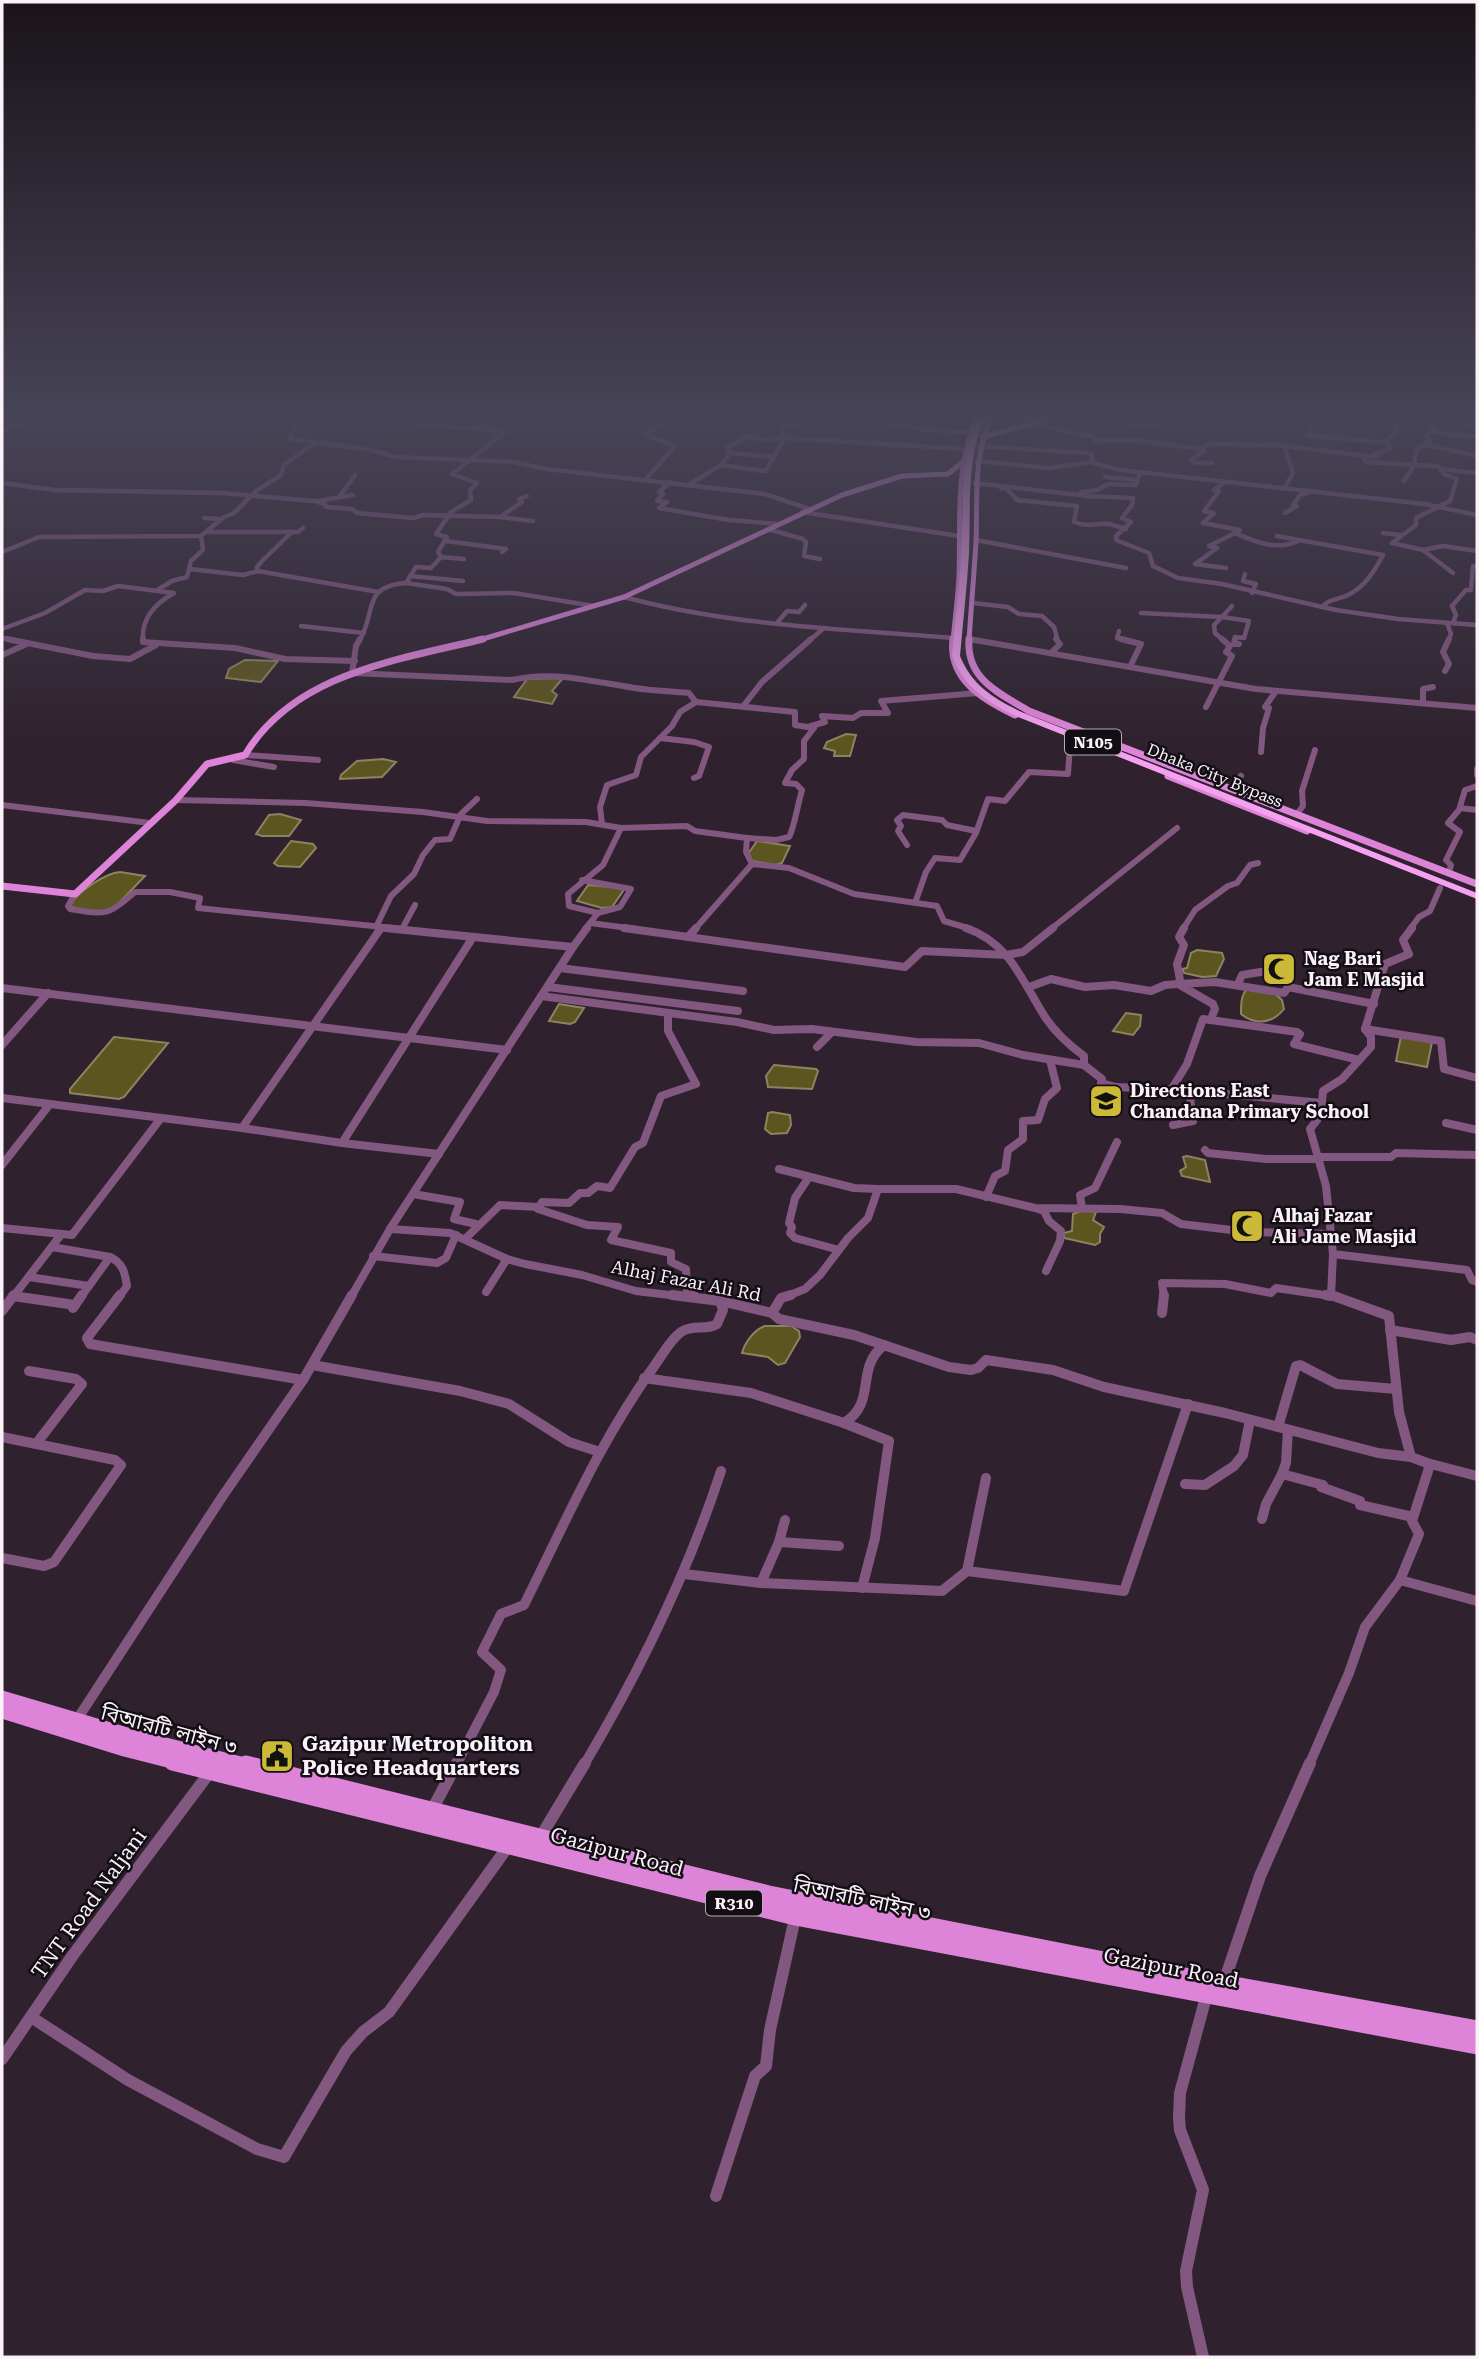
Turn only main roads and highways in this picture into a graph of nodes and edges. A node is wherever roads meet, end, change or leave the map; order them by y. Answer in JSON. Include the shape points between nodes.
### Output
{"nodes":[{"id":1,"x":781,"y":523,"type":"edge"},
{"id":2,"x":960,"y":523,"type":"edge"},
{"id":3,"x":965,"y":523,"type":"edge"},
{"id":4,"x":970,"y":523,"type":"edge"},
{"id":5,"x":976,"y":523,"type":"edge"},
{"id":6,"x":2,"y":886,"type":"edge"},
{"id":7,"x":1477,"y":887,"type":"edge"},
{"id":8,"x":1477,"y":897,"type":"edge"},
{"id":9,"x":2,"y":1696,"type":"edge"},
{"id":10,"x":2,"y":1704,"type":"edge"},
{"id":11,"x":2,"y":1713,"type":"edge"},
{"id":12,"x":1477,"y":2028,"type":"edge"},
{"id":13,"x":1477,"y":2036,"type":"edge"},
{"id":14,"x":1477,"y":2046,"type":"edge"}],
"edges":[{"from":1,"to":6,"type":"main road","via":[[624,597],[316,687],[283,710],[245,755],[211,761],[75,894]]},
{"from":2,"to":8,"type":"main road","via":[[951,655],[964,681],[978,693],[1005,710]]},
{"from":3,"to":8,"type":"highway","name":"Dhaka City Bypass","number":"N105","via":[[956,656],[976,688],[996,703]]},
{"from":4,"to":7,"type":"highway","name":"Dhaka City Bypass","number":"N105","via":[[962,656],[982,688],[1025,713]]},
{"from":5,"to":7,"type":"main road","via":[[968,657],[986,686],[1028,711]]},
{"from":9,"to":12,"type":"main road","name":"Gazipur Road","number":"R310","via":[[134,1735],[769,1893]]},
{"from":10,"to":13,"type":"main road","name":"বিআরটি লাইন ৩","via":[[130,1744],[748,1897],[1284,2004]]},
{"from":11,"to":14,"type":"main road","name":"Gazipur Road","number":"R310","via":[[124,1751],[795,1918]]}]}
